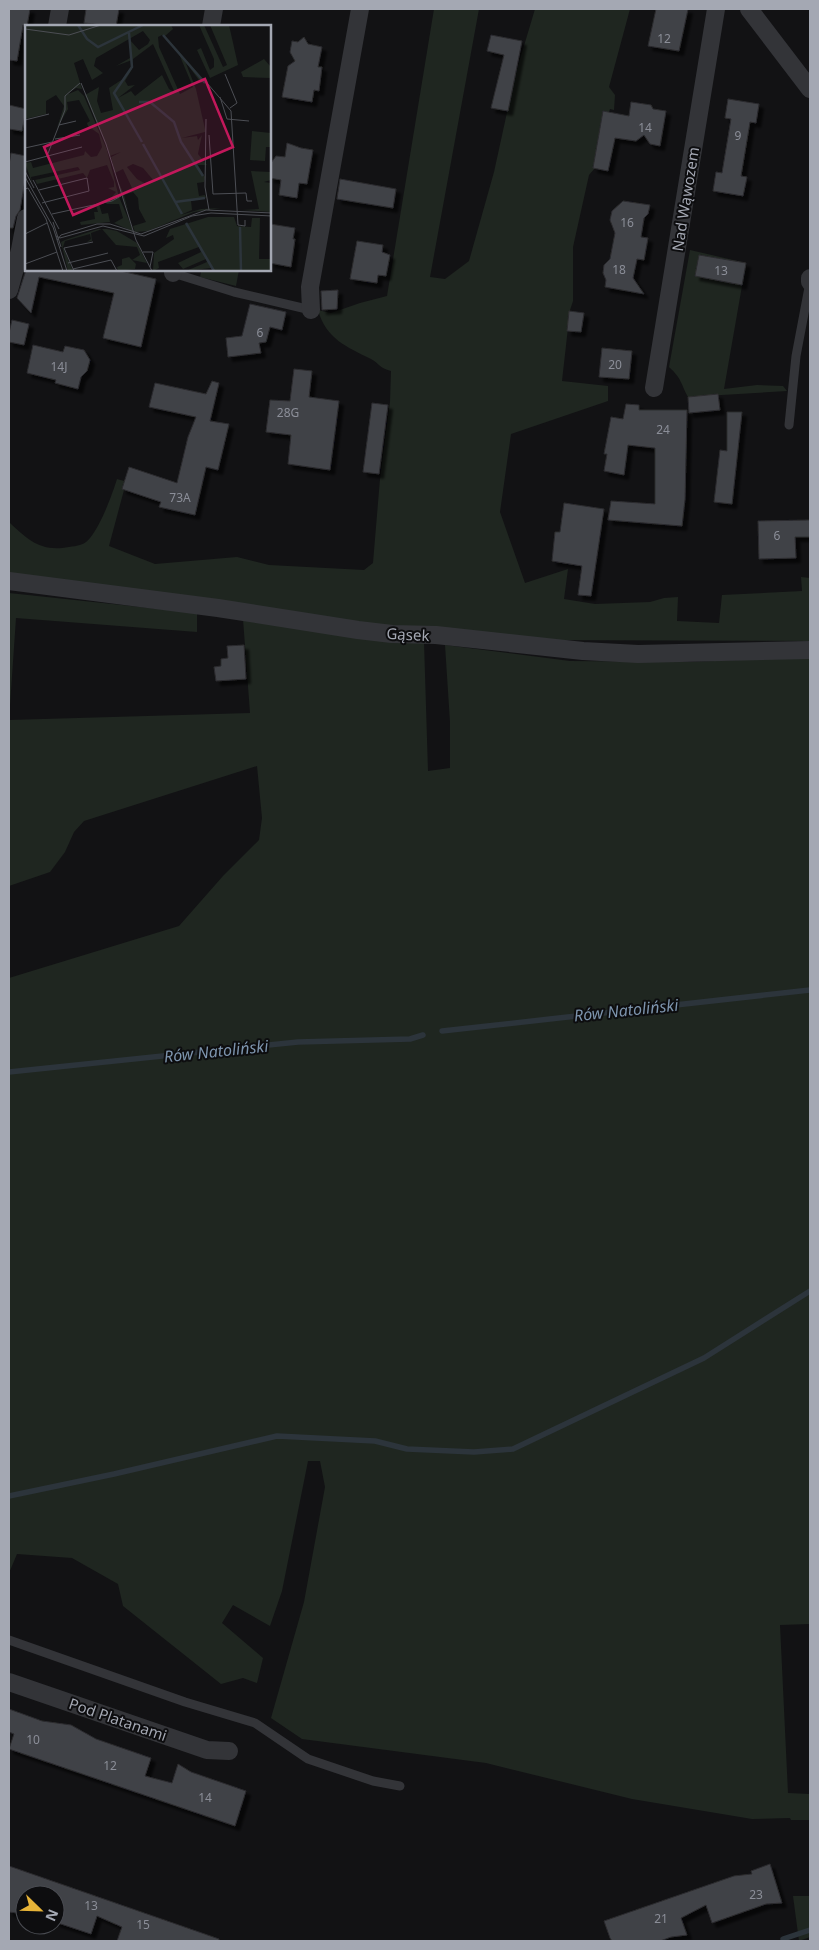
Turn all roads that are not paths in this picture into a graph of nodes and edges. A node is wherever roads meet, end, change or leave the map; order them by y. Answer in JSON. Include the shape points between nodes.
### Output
{"nodes":[{"id":1,"x":60,"y":9,"type":"edge"},
{"id":2,"x":214,"y":9,"type":"edge"},
{"id":3,"x":360,"y":9,"type":"edge"},
{"id":4,"x":716,"y":9,"type":"edge"},
{"id":5,"x":749,"y":9,"type":"edge"},
{"id":6,"x":57,"y":25,"type":"edge"},
{"id":7,"x":211,"y":25,"type":"edge"},
{"id":8,"x":810,"y":89,"type":"edge"},
{"id":9,"x":25,"y":223,"type":"edge"},
{"id":10,"x":173,"y":271,"type":"edge"},
{"id":11,"x":810,"y":280,"type":"edge"},
{"id":12,"x":9,"y":290,"type":"edge"},
{"id":13,"x":311,"y":310,"type":"joint"},
{"id":14,"x":654,"y":388,"type":"dead end"},
{"id":15,"x":789,"y":425,"type":"dead end"},
{"id":16,"x":9,"y":581,"type":"edge"},
{"id":17,"x":810,"y":650,"type":"edge"},
{"id":18,"x":9,"y":1640,"type":"edge"},
{"id":19,"x":9,"y":1682,"type":"edge"},
{"id":20,"x":229,"y":1751,"type":"dead end"},
{"id":21,"x":400,"y":1786,"type":"dead end"}],
"edges":[{"from":1,"to":6,"type":"street"},
{"from":2,"to":7,"type":"street"},
{"from":3,"to":13,"type":"street","via":[[310,287]]},
{"from":4,"to":14,"type":"street","name":"Nad Wąwozem"},
{"from":5,"to":8,"type":"street"},
{"from":9,"to":12,"type":"street"},
{"from":10,"to":13,"type":"lane","via":[[182,277],[234,292]]},
{"from":11,"to":15,"type":"lane","via":[[796,356]]},
{"from":16,"to":17,"type":"street","name":"Gąsek","via":[[358,630],[583,651],[655,654]]},
{"from":18,"to":21,"type":"lane","via":[[255,1723],[308,1759],[373,1781]]},
{"from":19,"to":20,"type":"street","name":"Pod Platanami","via":[[207,1750]]}]}
